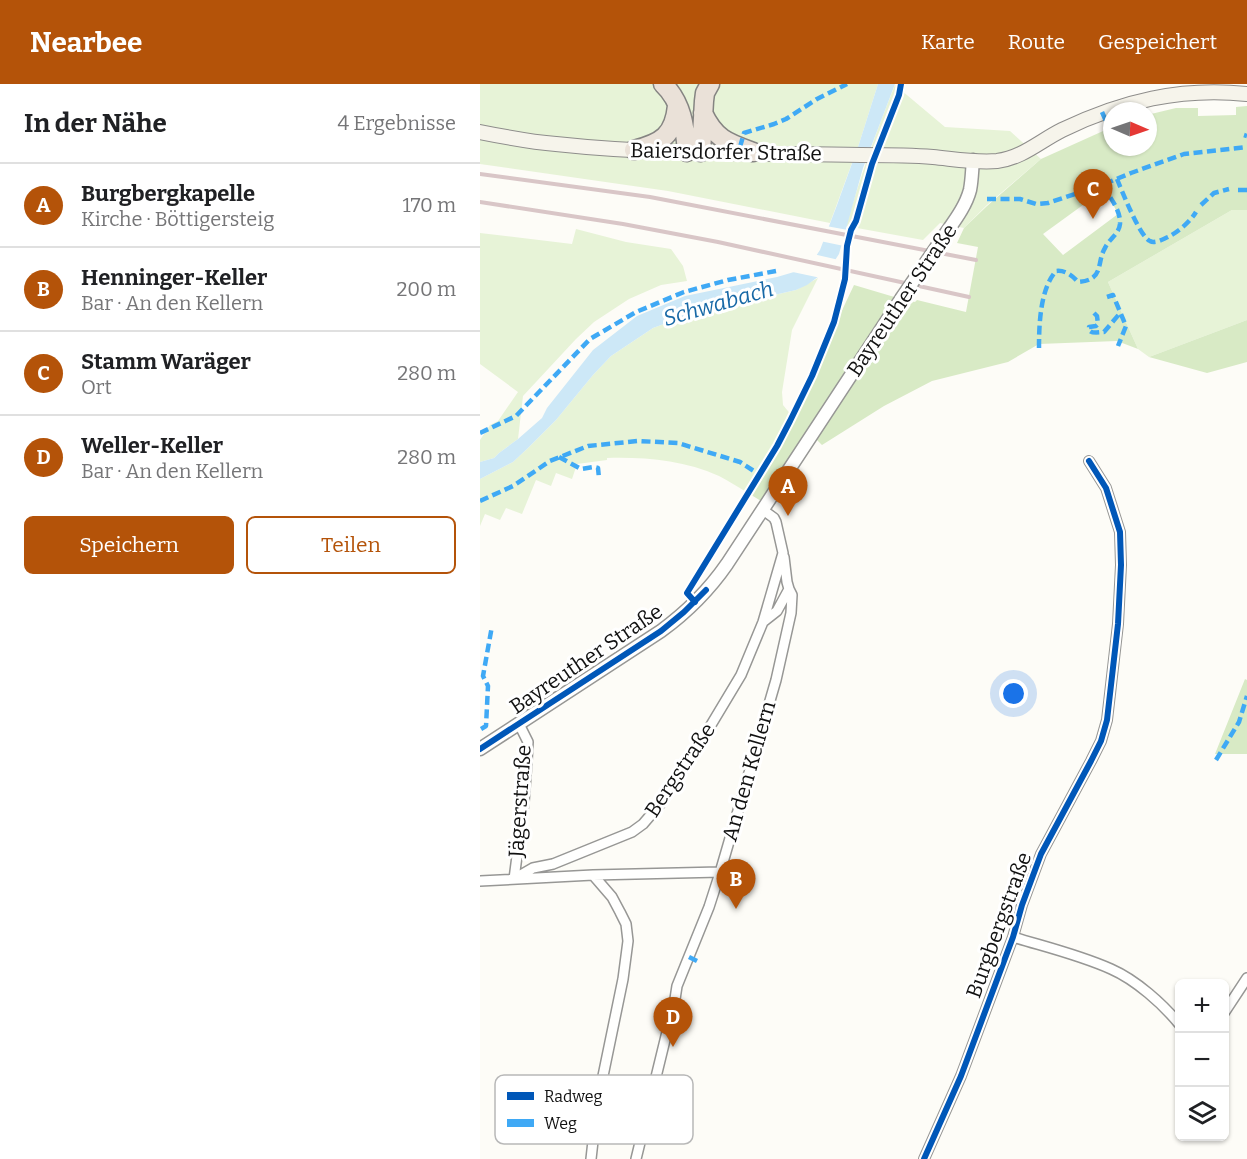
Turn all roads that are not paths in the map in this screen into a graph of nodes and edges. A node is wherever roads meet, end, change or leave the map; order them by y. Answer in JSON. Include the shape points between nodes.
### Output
{"nodes":[{"id":1,"x":663,"y":84,"type":"edge"},
{"id":2,"x":710,"y":84,"type":"edge"},
{"id":3,"x":1247,"y":94,"type":"edge"},
{"id":4,"x":677,"y":104,"type":"junction"},
{"id":5,"x":703,"y":113,"type":"junction"},
{"id":6,"x":480,"y":132,"type":"edge"},
{"id":7,"x":634,"y":150,"type":"junction"},
{"id":8,"x":694,"y":152,"type":"junction"},
{"id":9,"x":753,"y":152,"type":"junction"},
{"id":10,"x":973,"y":160,"type":"junction"},
{"id":11,"x":1089,"y":461,"type":"dead end"},
{"id":12,"x":763,"y":510,"type":"junction"},
{"id":13,"x":783,"y":553,"type":"junction"},
{"id":14,"x":789,"y":589,"type":"junction"},
{"id":15,"x":763,"y":622,"type":"junction"},
{"id":16,"x":519,"y":724,"type":"junction"},
{"id":17,"x":480,"y":749,"type":"edge"},
{"id":18,"x":720,"y":872,"type":"junction"},
{"id":19,"x":593,"y":875,"type":"junction"},
{"id":20,"x":514,"y":879,"type":"junction"},
{"id":21,"x":480,"y":881,"type":"edge"},
{"id":22,"x":1013,"y":937,"type":"junction"},
{"id":23,"x":1247,"y":978,"type":"edge"},
{"id":24,"x":1229,"y":1005,"type":"edge"},
{"id":25,"x":1175,"y":1020,"type":"edge"},
{"id":26,"x":603,"y":1075,"type":"edge"},
{"id":27,"x":656,"y":1075,"type":"edge"},
{"id":28,"x":593,"y":1144,"type":"edge"},
{"id":29,"x":640,"y":1144,"type":"edge"},
{"id":30,"x":591,"y":1159,"type":"edge"},
{"id":31,"x":636,"y":1159,"type":"edge"},
{"id":32,"x":924,"y":1159,"type":"edge"}],
"edges":[{"from":1,"to":4,"type":"highway"},
{"from":2,"to":5,"type":"highway"},
{"from":3,"to":10,"type":"main road","name":"Baiersdorfer Straße","via":[[1200,93],[1140,101],[1102,112],[1016,156]]},
{"from":4,"to":7,"type":"highway","via":[[675,119],[665,136]]},
{"from":4,"to":8,"type":"highway"},
{"from":5,"to":8,"type":"highway"},
{"from":5,"to":9,"type":"highway","via":[[722,139]]},
{"from":6,"to":7,"type":"main road","name":"Baiersdorfer Straße","via":[[554,144]]},
{"from":7,"to":8,"type":"main road","name":"Baiersdorfer Straße"},
{"from":8,"to":9,"type":"main road","name":"Baiersdorfer Straße"},
{"from":9,"to":10,"type":"main road","name":"Baiersdorfer Straße"},
{"from":10,"to":12,"type":"street","name":"Bayreuther Straße","bridge":true,"via":[[969,192],[961,210]]},
{"from":11,"to":22,"type":"street","name":"Burgbergstraße","via":[[1106,488],[1120,532],[1118,614],[1107,720],[1101,741],[1041,854]]},
{"from":12,"to":13,"type":"street","name":"An den Kellern","via":[[776,522]]},
{"from":12,"to":16,"type":"street","name":"Bayreuther Straße","via":[[720,574],[673,622]]},
{"from":13,"to":14,"type":"street","name":"An den Kellern"},
{"from":13,"to":15,"type":"street"},
{"from":14,"to":15,"type":"street","via":[[777,611]]},
{"from":14,"to":18,"type":"street","name":"An den Kellern","via":[[791,613],[776,679]]},
{"from":15,"to":20,"type":"street","name":"Bergstraße","via":[[741,675],[712,724],[643,824]]},
{"from":16,"to":17,"type":"street","name":"Bayreuther Straße"},
{"from":16,"to":20,"type":"street","name":"Jägerstraße","via":[[528,742]]},
{"from":18,"to":19,"type":"street","name":"Bergstraße"},
{"from":18,"to":27,"type":"street","name":"An den Kellern","via":[[677,986]]},
{"from":19,"to":20,"type":"street","name":"Bergstraße"},
{"from":19,"to":26,"type":"street","via":[[620,912],[628,941]]},
{"from":20,"to":21,"type":"street","name":"Bergstraße"},
{"from":22,"to":25,"type":"street","via":[[1113,970],[1142,988]]},
{"from":22,"to":32,"type":"street","name":"Burgbergstraße","via":[[961,1076]]},
{"from":23,"to":24,"type":"street"},
{"from":28,"to":30,"type":"street"},
{"from":29,"to":31,"type":"street","name":"An den Kellern"}]}
